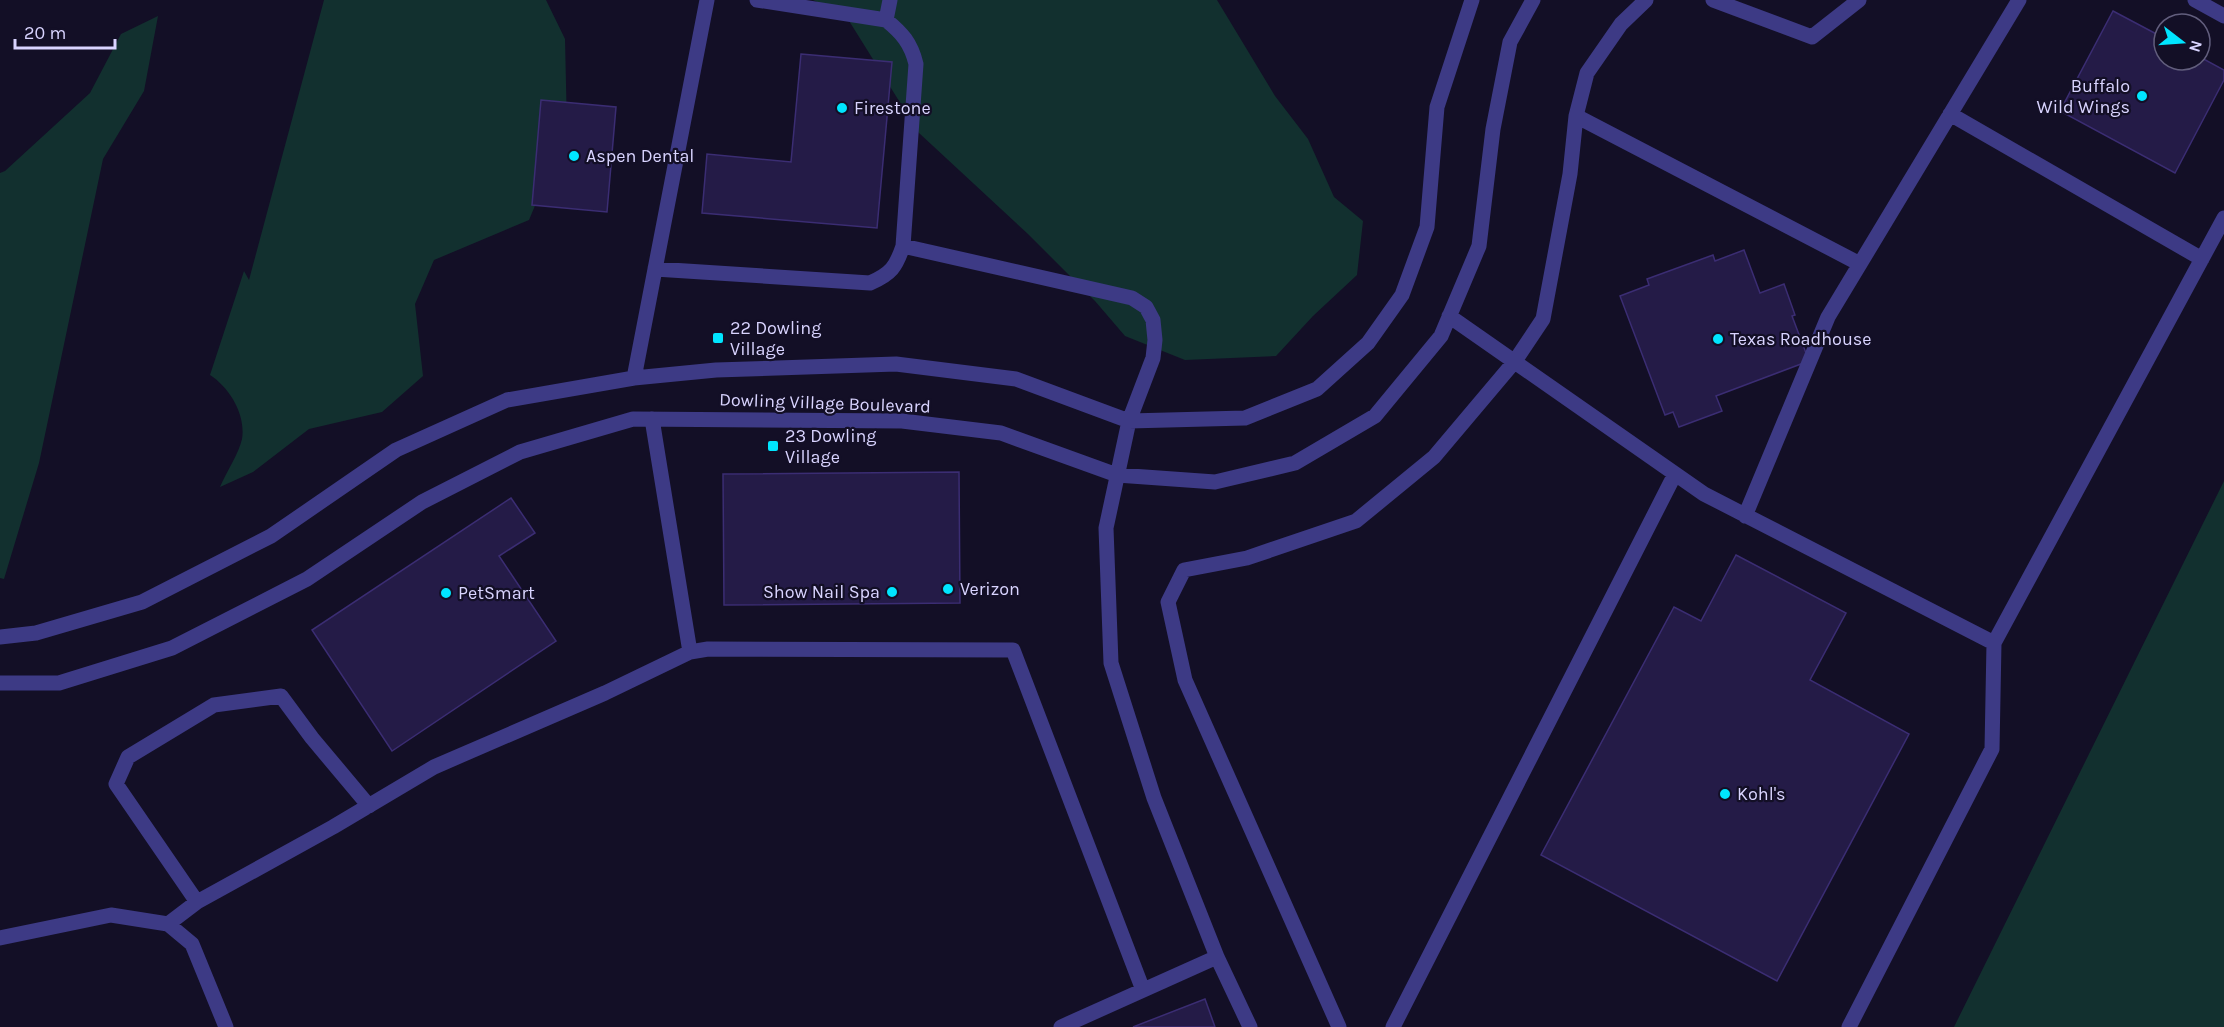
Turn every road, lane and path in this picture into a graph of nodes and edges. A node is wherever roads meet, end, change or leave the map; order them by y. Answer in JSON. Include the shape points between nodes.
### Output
{"nodes":[{"id":1,"x":707,"y":0,"type":"edge"},
{"id":2,"x":757,"y":0,"type":"edge"},
{"id":3,"x":890,"y":0,"type":"edge"},
{"id":4,"x":1472,"y":0,"type":"edge"},
{"id":5,"x":1533,"y":0,"type":"edge"},
{"id":6,"x":1646,"y":0,"type":"edge"},
{"id":7,"x":1713,"y":0,"type":"edge"},
{"id":8,"x":1858,"y":0,"type":"edge"},
{"id":9,"x":2019,"y":0,"type":"edge"},
{"id":10,"x":2195,"y":0,"type":"edge"},
{"id":11,"x":2224,"y":16,"type":"edge"},
{"id":12,"x":886,"y":20,"type":"junction"},
{"id":13,"x":1950,"y":114,"type":"junction"},
{"id":14,"x":1576,"y":116,"type":"junction"},
{"id":15,"x":2224,"y":218,"type":"edge"},
{"id":16,"x":903,"y":246,"type":"junction"},
{"id":17,"x":2202,"y":259,"type":"junction"},
{"id":18,"x":1860,"y":264,"type":"junction"},
{"id":19,"x":655,"y":269,"type":"junction"},
{"id":20,"x":1449,"y":316,"type":"junction"},
{"id":21,"x":1515,"y":361,"type":"junction"},
{"id":22,"x":634,"y":378,"type":"junction"},
{"id":23,"x":652,"y":419,"type":"junction"},
{"id":24,"x":1129,"y":421,"type":"junction"},
{"id":25,"x":1675,"y":474,"type":"junction"},
{"id":26,"x":1117,"y":475,"type":"junction"},
{"id":27,"x":1745,"y":516,"type":"junction"},
{"id":28,"x":0,"y":637,"type":"edge"},
{"id":29,"x":1994,"y":643,"type":"junction"},
{"id":30,"x":690,"y":652,"type":"junction"},
{"id":31,"x":0,"y":683,"type":"edge"},
{"id":32,"x":369,"y":806,"type":"junction"},
{"id":33,"x":197,"y":902,"type":"junction"},
{"id":34,"x":168,"y":924,"type":"junction"},
{"id":35,"x":0,"y":938,"type":"edge"},
{"id":36,"x":1217,"y":957,"type":"junction"},
{"id":37,"x":1143,"y":990,"type":"junction"},
{"id":38,"x":226,"y":1027,"type":"edge"},
{"id":39,"x":1061,"y":1027,"type":"edge"},
{"id":40,"x":1250,"y":1027,"type":"edge"},
{"id":41,"x":1339,"y":1027,"type":"edge"},
{"id":42,"x":1394,"y":1027,"type":"edge"},
{"id":43,"x":1849,"y":1027,"type":"edge"}],
"edges":[{"from":1,"to":19,"type":"street"},
{"from":2,"to":12,"type":"street"},
{"from":3,"to":12,"type":"street"},
{"from":4,"to":24,"type":"street","name":"Dowling Village Boulevard","via":[[1437,106],[1427,227],[1402,295],[1368,343],[1317,389],[1245,418]]},
{"from":5,"to":20,"type":"street","name":"Dowling Village Boulevard","via":[[1510,42],[1493,129],[1479,246]]},
{"from":6,"to":14,"type":"street","via":[[1621,24],[1587,73]]},
{"from":7,"to":8,"type":"street","via":[[1812,37]]},
{"from":9,"to":13,"type":"street"},
{"from":10,"to":11,"type":"street"},
{"from":12,"to":16,"type":"street","via":[[912,47],[916,64]]},
{"from":13,"to":17,"type":"street"},
{"from":13,"to":18,"type":"street"},
{"from":14,"to":18,"type":"street"},
{"from":14,"to":21,"type":"street","via":[[1570,174],[1543,319]]},
{"from":15,"to":17,"type":"street"},
{"from":16,"to":19,"type":"street","via":[[898,262],[887,276],[870,283]]},
{"from":16,"to":24,"type":"street","via":[[1132,298],[1146,307],[1153,320],[1153,358]]},
{"from":17,"to":29,"type":"street"},
{"from":18,"to":27,"type":"street","via":[[1828,317]]},
{"from":19,"to":22,"type":"street"},
{"from":20,"to":21,"type":"street"},
{"from":20,"to":26,"type":"street","name":"Dowling Village Boulevard","via":[[1441,336],[1375,416],[1295,463],[1215,482]]},
{"from":21,"to":25,"type":"street"},
{"from":21,"to":41,"type":"street","via":[[1434,457],[1356,521],[1247,558],[1184,570],[1168,602],[1185,680]]},
{"from":22,"to":24,"type":"street","name":"Dowling Village Boulevard","via":[[716,370],[896,364],[1016,379]]},
{"from":22,"to":28,"type":"street","name":"Dowling Village Boulevard","via":[[507,400],[396,450],[271,536],[142,602],[36,633]]},
{"from":23,"to":26,"type":"street","name":"Dowling Village Boulevard","via":[[902,421],[990,431]]},
{"from":23,"to":30,"type":"street"},
{"from":23,"to":31,"type":"street","name":"Dowling Village Boulevard","via":[[633,419],[519,452],[422,502],[307,579],[172,648],[59,683]]},
{"from":24,"to":26,"type":"street"},
{"from":25,"to":27,"type":"street"},
{"from":25,"to":42,"type":"street"},
{"from":26,"to":36,"type":"street","via":[[1106,528],[1111,663],[1154,798]]},
{"from":27,"to":29,"type":"street"},
{"from":29,"to":43,"type":"street","via":[[1992,749]]},
{"from":30,"to":32,"type":"street","via":[[434,767]]},
{"from":30,"to":37,"type":"street","via":[[1013,650]]},
{"from":32,"to":33,"type":"street"},
{"from":32,"to":33,"type":"street","via":[[281,696],[214,705],[128,757],[116,784]]},
{"from":33,"to":34,"type":"street"},
{"from":34,"to":35,"type":"street","via":[[111,915]]},
{"from":34,"to":38,"type":"street","via":[[192,944]]},
{"from":36,"to":37,"type":"street"},
{"from":36,"to":40,"type":"street"},
{"from":37,"to":39,"type":"street"}]}
